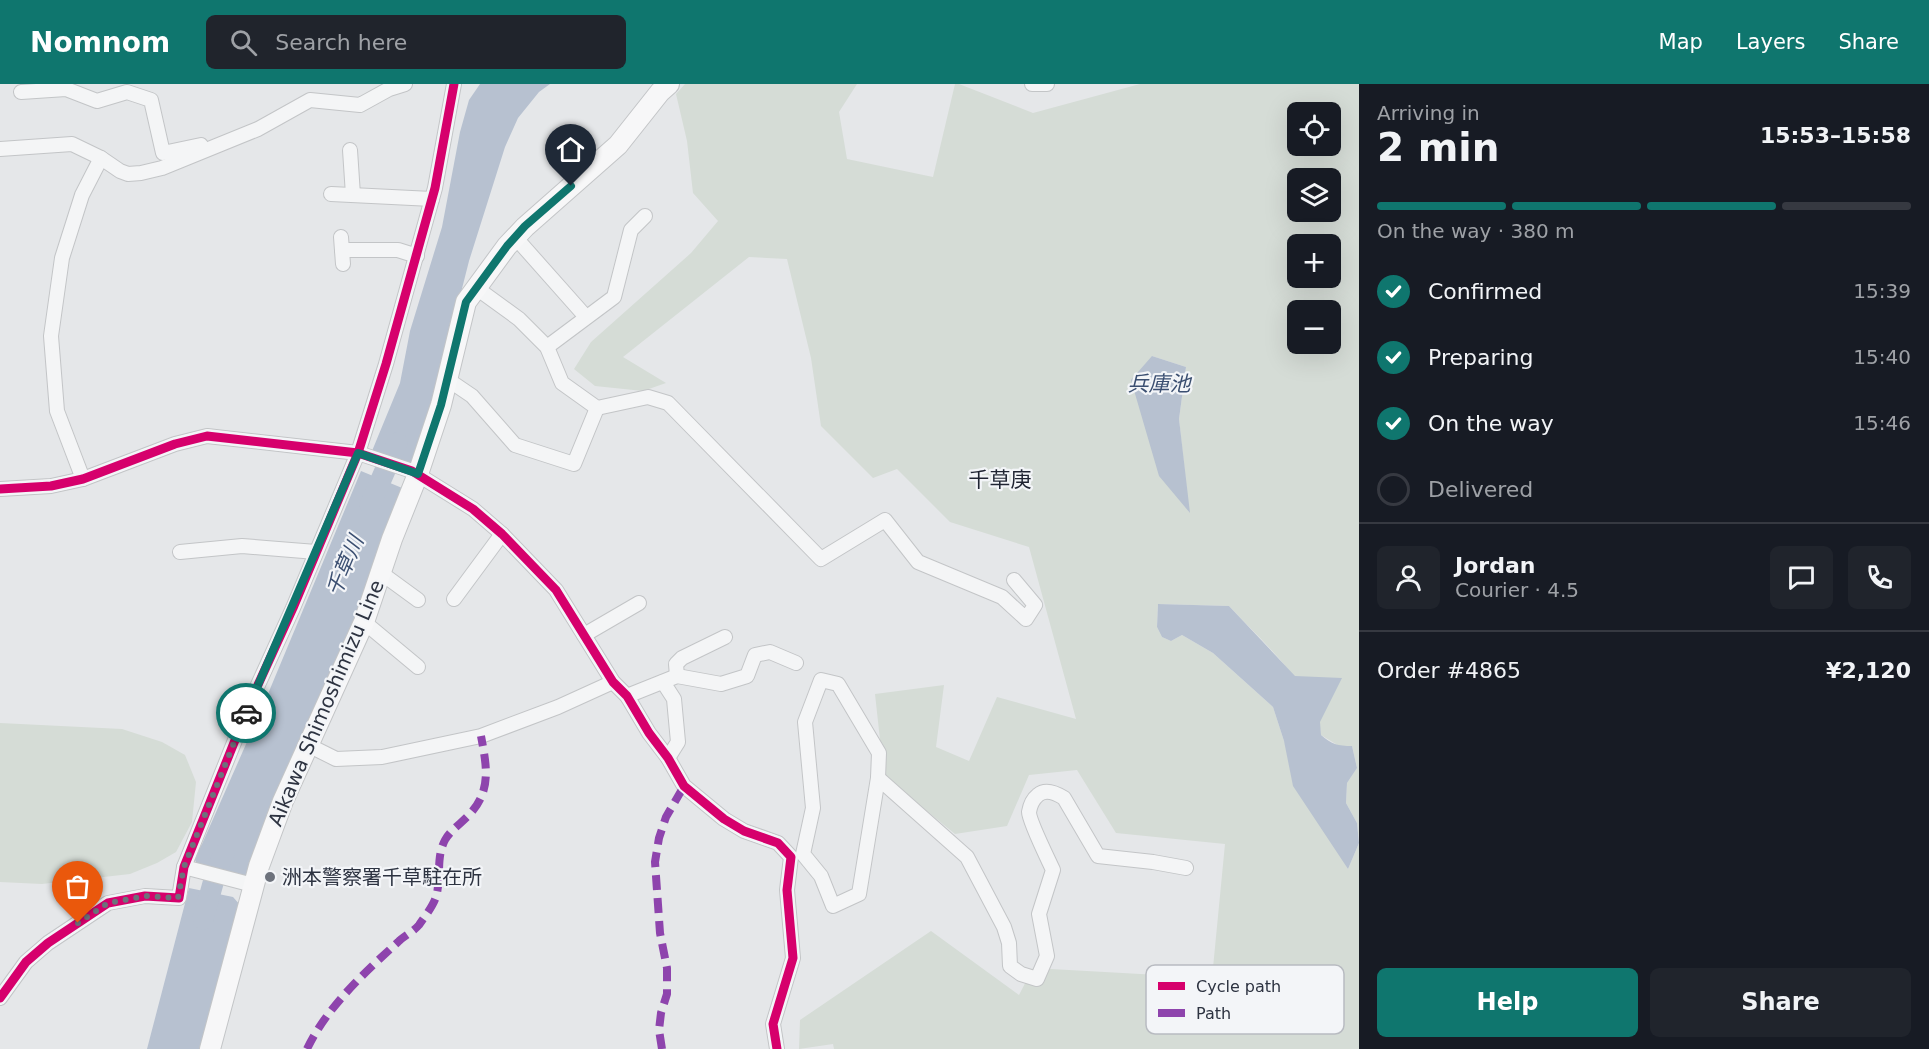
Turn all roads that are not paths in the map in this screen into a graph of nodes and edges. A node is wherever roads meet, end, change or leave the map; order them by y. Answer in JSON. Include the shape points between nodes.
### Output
{"nodes":[{"id":1,"x":405,"y":84,"type":"edge"},
{"id":2,"x":454,"y":84,"type":"edge"},
{"id":3,"x":669,"y":84,"type":"edge"},
{"id":4,"x":1032,"y":84,"type":"edge"},
{"id":5,"x":1047,"y":84,"type":"edge"},
{"id":6,"x":21,"y":92,"type":"dead end"},
{"id":7,"x":0,"y":149,"type":"edge"},
{"id":8,"x":210,"y":149,"type":"junction"},
{"id":9,"x":350,"y":150,"type":"dead end"},
{"id":10,"x":101,"y":158,"type":"junction"},
{"id":11,"x":331,"y":194,"type":"dead end"},
{"id":12,"x":353,"y":195,"type":"junction"},
{"id":13,"x":432,"y":199,"type":"junction"},
{"id":14,"x":645,"y":216,"type":"dead end"},
{"id":15,"x":515,"y":237,"type":"junction"},
{"id":16,"x":342,"y":250,"type":"dead end"},
{"id":17,"x":417,"y":256,"type":"junction"},
{"id":18,"x":475,"y":287,"type":"junction"},
{"id":19,"x":586,"y":317,"type":"junction"},
{"id":20,"x":547,"y":347,"type":"junction"},
{"id":21,"x":447,"y":379,"type":"junction"},
{"id":22,"x":597,"y":408,"type":"junction"},
{"id":23,"x":362,"y":454,"type":"junction"},
{"id":24,"x":415,"y":473,"type":"junction"},
{"id":25,"x":83,"y":479,"type":"junction"},
{"id":26,"x":0,"y":489,"type":"edge"},
{"id":27,"x":502,"y":534,"type":"junction"},
{"id":28,"x":180,"y":552,"type":"dead end"},
{"id":29,"x":316,"y":552,"type":"junction"},
{"id":30,"x":381,"y":573,"type":"junction"},
{"id":31,"x":1014,"y":580,"type":"dead end"},
{"id":32,"x":418,"y":600,"type":"dead end"},
{"id":33,"x":454,"y":600,"type":"dead end"},
{"id":34,"x":639,"y":603,"type":"dead end"},
{"id":35,"x":364,"y":622,"type":"junction"},
{"id":36,"x":584,"y":635,"type":"junction"},
{"id":37,"x":725,"y":637,"type":"dead end"},
{"id":38,"x":796,"y":663,"type":"dead end"},
{"id":39,"x":418,"y":667,"type":"dead end"},
{"id":40,"x":677,"y":676,"type":"junction"},
{"id":41,"x":613,"y":682,"type":"junction"},
{"id":42,"x":663,"y":682,"type":"junction"},
{"id":43,"x":627,"y":696,"type":"junction"},
{"id":44,"x":308,"y":745,"type":"junction"},
{"id":45,"x":669,"y":758,"type":"junction"},
{"id":46,"x":878,"y":778,"type":"junction"},
{"id":47,"x":797,"y":856,"type":"junction"},
{"id":48,"x":184,"y":867,"type":"junction"},
{"id":49,"x":1186,"y":868,"type":"dead end"},
{"id":50,"x":253,"y":885,"type":"junction"},
{"id":51,"x":0,"y":998,"type":"edge"},
{"id":52,"x":210,"y":1049,"type":"edge"},
{"id":53,"x":777,"y":1049,"type":"edge"}],
"edges":[{"from":1,"to":8,"type":"street","via":[[360,105],[310,100],[258,129]]},
{"from":2,"to":13,"type":"street"},
{"from":3,"to":15,"type":"main road","name":"Aikawa Shimoshimizu Line","via":[[618,145]]},
{"from":4,"to":5,"type":"street"},
{"from":6,"to":8,"type":"street","via":[[66,89],[98,101],[127,92],[151,100],[163,153],[201,145]]},
{"from":7,"to":10,"type":"street","via":[[72,144]]},
{"from":8,"to":10,"type":"street","via":[[135,174],[120,171]]},
{"from":9,"to":12,"type":"street"},
{"from":10,"to":25,"type":"street","via":[[82,195],[62,258],[51,336],[57,411]]},
{"from":11,"to":12,"type":"street"},
{"from":12,"to":13,"type":"street"},
{"from":13,"to":17,"type":"street"},
{"from":14,"to":19,"type":"street","via":[[631,230],[614,297]]},
{"from":15,"to":18,"type":"main road","name":"Aikawa Shimoshimizu Line"},
{"from":15,"to":19,"type":"street"},
{"from":16,"to":17,"type":"street","via":[[398,250]]},
{"from":17,"to":23,"type":"street"},
{"from":18,"to":20,"type":"street","via":[[519,319]]},
{"from":18,"to":21,"type":"main road","name":"Aikawa Shimoshimizu Line","via":[[466,302]]},
{"from":19,"to":20,"type":"street"},
{"from":20,"to":22,"type":"street","via":[[562,383]]},
{"from":21,"to":22,"type":"street","via":[[472,396],[515,445],[574,464]]},
{"from":21,"to":24,"type":"main road","name":"Aikawa Shimoshimizu Line"},
{"from":22,"to":31,"type":"street","via":[[648,397],[668,403],[821,559],[885,520],[918,562],[1002,597],[1026,619],[1035,605]]},
{"from":23,"to":24,"type":"street"},
{"from":23,"to":25,"type":"street","via":[[207,436],[174,444]]},
{"from":23,"to":29,"type":"street"},
{"from":24,"to":27,"type":"street","via":[[473,509]]},
{"from":24,"to":30,"type":"main road","name":"Aikawa Shimoshimizu Line"},
{"from":25,"to":26,"type":"street","via":[[51,486]]},
{"from":27,"to":33,"type":"street"},
{"from":27,"to":36,"type":"street","via":[[556,590]]},
{"from":28,"to":29,"type":"street","via":[[242,546]]},
{"from":29,"to":48,"type":"street"},
{"from":30,"to":32,"type":"street"},
{"from":30,"to":35,"type":"main road","name":"Aikawa Shimoshimizu Line"},
{"from":34,"to":36,"type":"street"},
{"from":35,"to":39,"type":"street"},
{"from":35,"to":44,"type":"main road","name":"Aikawa Shimoshimizu Line"},
{"from":36,"to":41,"type":"street"},
{"from":37,"to":40,"type":"street","via":[[682,658],[676,664]]},
{"from":38,"to":40,"type":"street","via":[[770,652],[755,655],[747,676],[721,684]]},
{"from":40,"to":42,"type":"street"},
{"from":41,"to":43,"type":"street"},
{"from":41,"to":44,"type":"street","via":[[514,725],[426,748],[382,757],[336,759]]},
{"from":42,"to":43,"type":"street"},
{"from":42,"to":45,"type":"street","via":[[674,699],[678,742]]},
{"from":43,"to":45,"type":"street"},
{"from":44,"to":50,"type":"main road","name":"Aikawa Shimoshimizu Line"},
{"from":45,"to":47,"type":"street","via":[[684,786],[724,819],[778,843]]},
{"from":46,"to":47,"type":"street","via":[[859,894],[833,906],[821,876]]},
{"from":46,"to":47,"type":"street","via":[[879,753],[838,684],[821,680],[805,722],[813,808]]},
{"from":46,"to":49,"type":"street","via":[[967,857],[1004,927],[1010,966],[1037,979],[1047,956],[1039,914],[1053,870],[1029,813],[1039,793],[1056,793],[1064,798],[1098,856]]},
{"from":47,"to":53,"type":"street","via":[[787,890],[793,958],[773,1024]]},
{"from":48,"to":50,"type":"street"},
{"from":48,"to":51,"type":"street","via":[[178,898],[145,896],[108,903],[26,962]]},
{"from":50,"to":52,"type":"main road","name":"Aikawa Shimoshimizu Line"}]}
